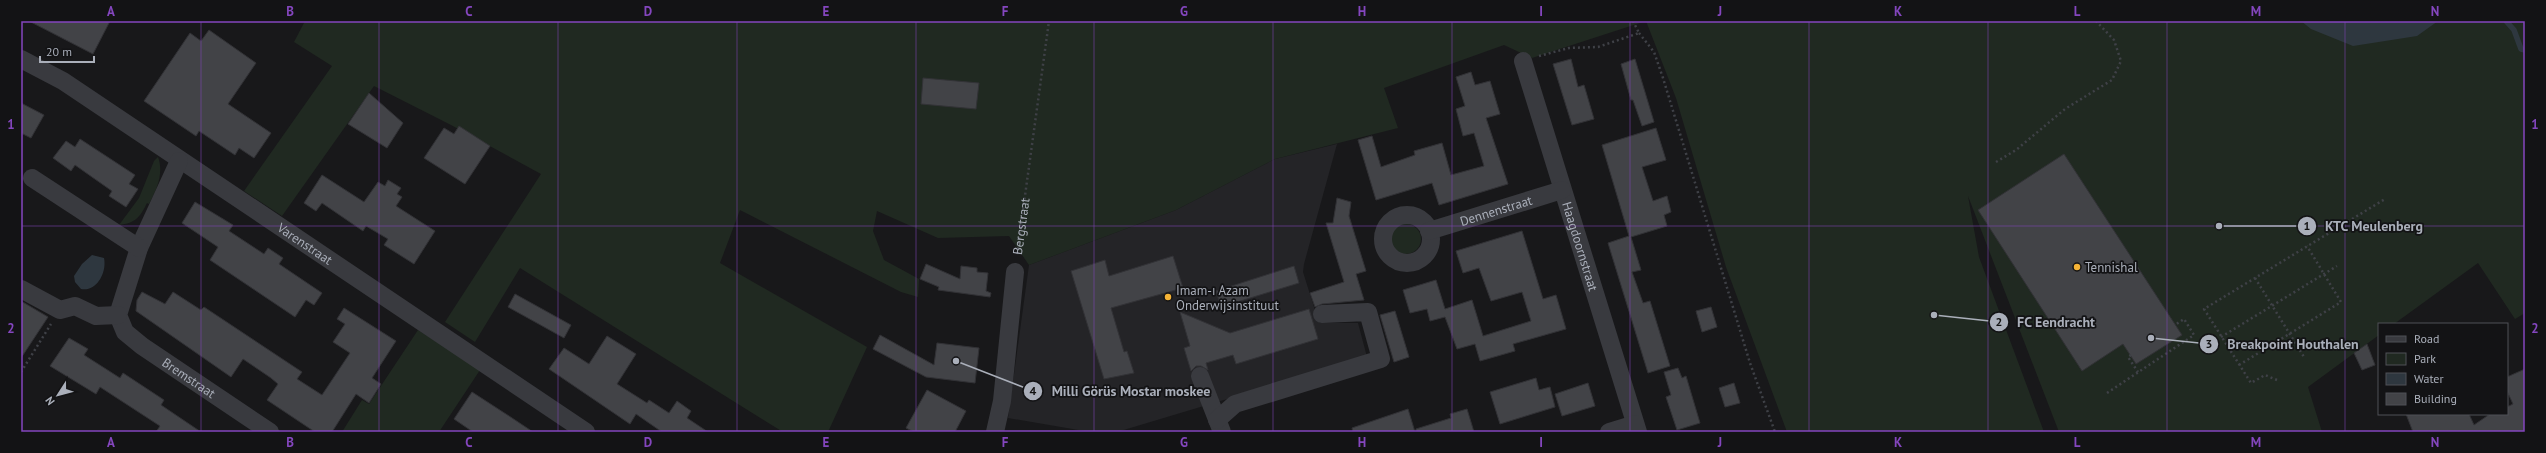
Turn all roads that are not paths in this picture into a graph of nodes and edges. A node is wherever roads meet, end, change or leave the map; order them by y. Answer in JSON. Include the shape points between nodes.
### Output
{"nodes":[{"id":1,"x":21,"y":59,"type":"edge"},
{"id":2,"x":1523,"y":61,"type":"road end"},
{"id":3,"x":179,"y":161,"type":"junction"},
{"id":4,"x":32,"y":178,"type":"dead end"},
{"id":5,"x":1562,"y":190,"type":"junction"},
{"id":6,"x":1429,"y":231,"type":"dead end"},
{"id":7,"x":139,"y":248,"type":"junction"},
{"id":8,"x":1015,"y":272,"type":"road end"},
{"id":9,"x":21,"y":289,"type":"edge"},
{"id":10,"x":1322,"y":314,"type":"dead end"},
{"id":11,"x":118,"y":315,"type":"junction"},
{"id":12,"x":1200,"y":376,"type":"dead end"},
{"id":13,"x":1219,"y":426,"type":"edge"},
{"id":14,"x":1636,"y":428,"type":"edge"},
{"id":15,"x":270,"y":432,"type":"edge"},
{"id":16,"x":586,"y":432,"type":"edge"},
{"id":17,"x":995,"y":432,"type":"edge"},
{"id":18,"x":1609,"y":432,"type":"edge"}],
"edges":[{"from":1,"to":3,"type":"street","name":"Varenstraat","via":[[63,81]]},
{"from":2,"to":5,"type":"street","name":"Haagdoornstraat"},
{"from":3,"to":7,"type":"street"},
{"from":3,"to":16,"type":"street","name":"Varenstraat"},
{"from":4,"to":7,"type":"street"},
{"from":5,"to":6,"type":"street","name":"Dennenstraat"},
{"from":5,"to":14,"type":"street","name":"Haagdoornstraat"},
{"from":7,"to":11,"type":"street"},
{"from":8,"to":17,"type":"street","name":"Bergstraat","via":[[1002,401]]},
{"from":9,"to":11,"type":"street","via":[[60,310],[75,306],[96,316]]},
{"from":10,"to":13,"type":"street","via":[[1368,312],[1381,359],[1235,404]]},
{"from":11,"to":15,"type":"street","name":"Bremstraat","via":[[125,332],[142,346]]},
{"from":12,"to":13,"type":"street"},
{"from":14,"to":18,"type":"street"}]}
